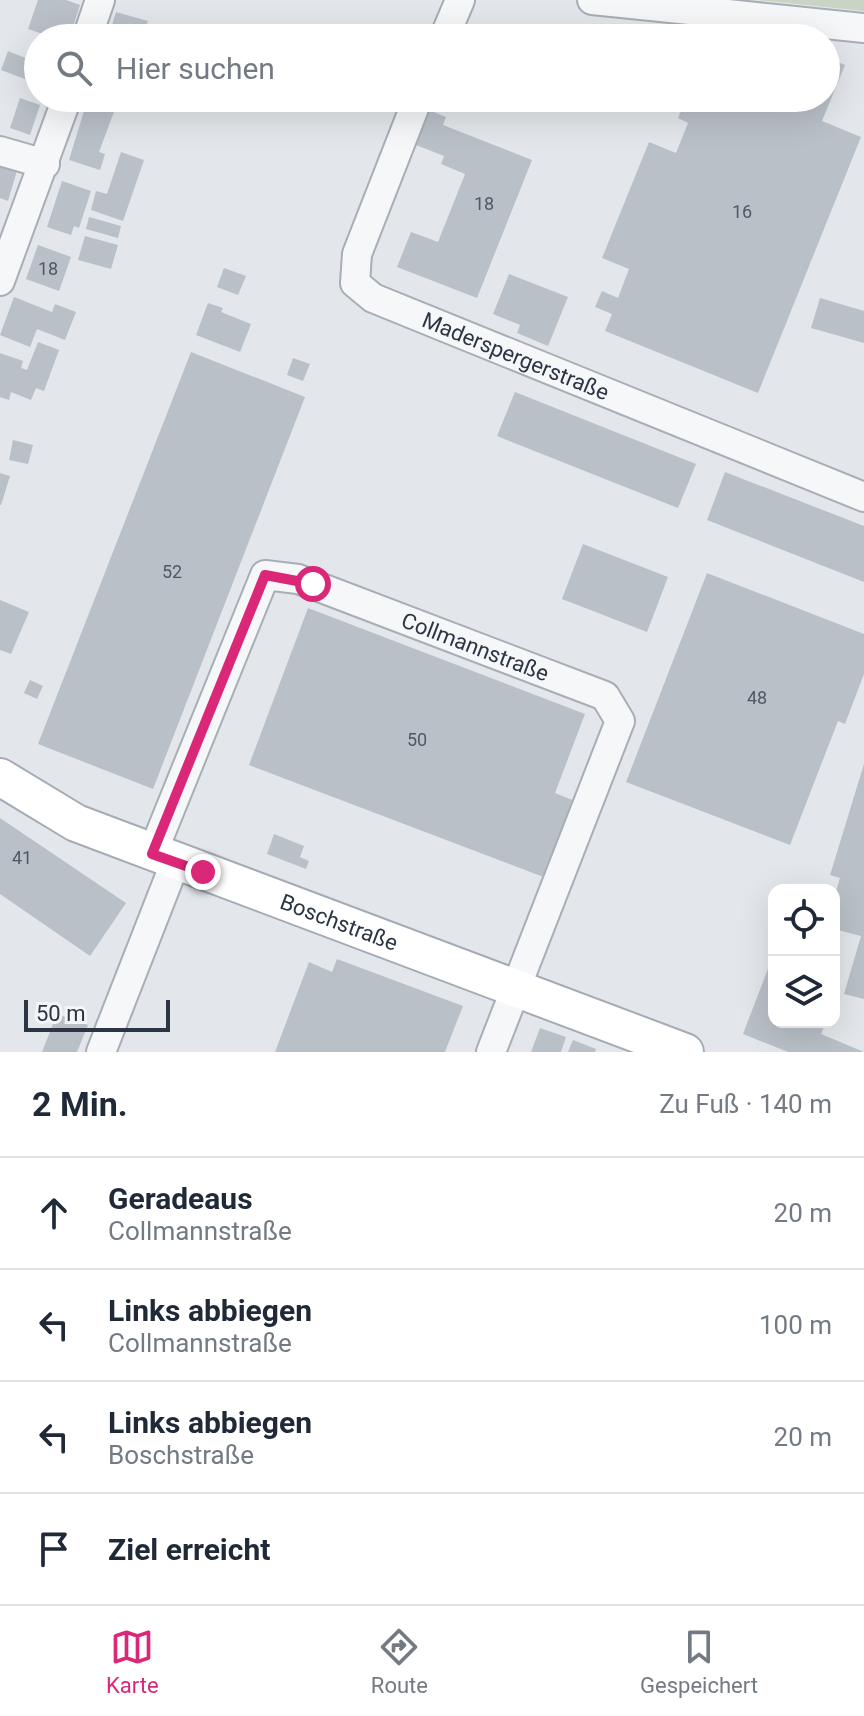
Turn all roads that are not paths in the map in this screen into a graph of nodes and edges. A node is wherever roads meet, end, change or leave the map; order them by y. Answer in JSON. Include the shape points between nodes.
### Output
{"nodes":[{"id":1,"x":100,"y":0,"type":"edge"},
{"id":2,"x":460,"y":0,"type":"edge"},
{"id":3,"x":592,"y":0,"type":"edge"},
{"id":4,"x":92,"y":24,"type":"edge"},
{"id":5,"x":450,"y":24,"type":"edge"},
{"id":6,"x":825,"y":24,"type":"edge"},
{"id":7,"x":840,"y":26,"type":"edge"},
{"id":8,"x":864,"y":28,"type":"edge"},
{"id":9,"x":62,"y":112,"type":"edge"},
{"id":10,"x":413,"y":112,"type":"edge"},
{"id":11,"x":0,"y":151,"type":"edge"},
{"id":12,"x":45,"y":164,"type":"junction"},
{"id":13,"x":0,"y":281,"type":"edge"},
{"id":14,"x":864,"y":497,"type":"edge"},
{"id":15,"x":0,"y":777,"type":"edge"},
{"id":16,"x":164,"y":858,"type":"junction"},
{"id":17,"x":515,"y":990,"type":"junction"},
{"id":18,"x":101,"y":1052,"type":"edge"},
{"id":19,"x":491,"y":1052,"type":"edge"},
{"id":20,"x":685,"y":1052,"type":"edge"}],
"edges":[{"from":1,"to":4,"type":"street"},
{"from":2,"to":5,"type":"street"},
{"from":3,"to":6,"type":"street"},
{"from":7,"to":8,"type":"street"},
{"from":9,"to":12,"type":"street"},
{"from":10,"to":14,"type":"street","name":"Maderspergerstraße","via":[[357,254],[355,283],[373,298]]},
{"from":11,"to":12,"type":"street"},
{"from":12,"to":13,"type":"street"},
{"from":15,"to":16,"type":"main road","name":"Boschstraße","via":[[76,823]]},
{"from":16,"to":17,"type":"main road","name":"Boschstraße"},
{"from":16,"to":17,"type":"street","name":"Collmannstraße","via":[[265,575],[298,579],[368,605],[605,696],[620,721]]},
{"from":16,"to":18,"type":"street"},
{"from":17,"to":19,"type":"street","name":"Collmannstraße"},
{"from":17,"to":20,"type":"main road","name":"Boschstraße"}]}
